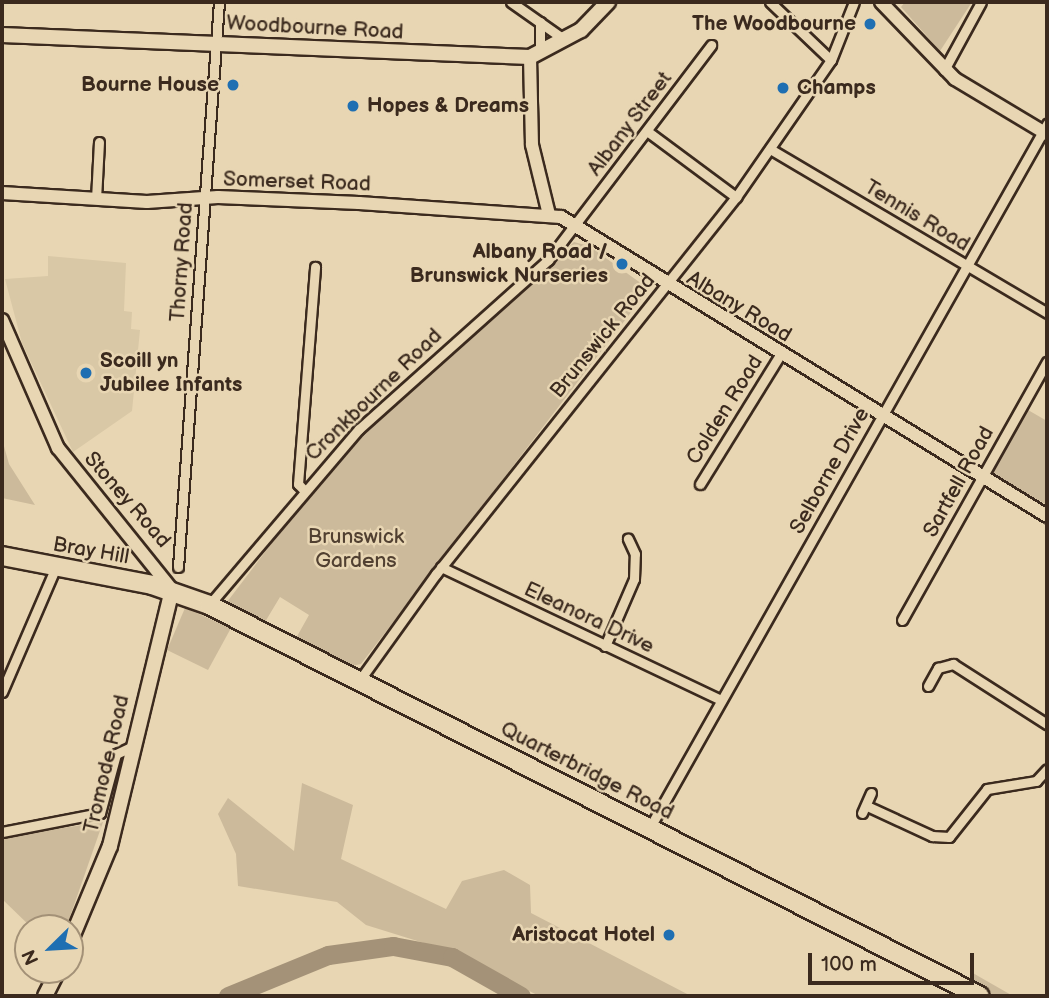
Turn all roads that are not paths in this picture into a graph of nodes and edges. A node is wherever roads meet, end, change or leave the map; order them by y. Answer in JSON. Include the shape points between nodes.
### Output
{"nodes":[{"id":1,"x":219,"y":2,"type":"edge"},
{"id":2,"x":511,"y":2,"type":"edge"},
{"id":3,"x":608,"y":2,"type":"edge"},
{"id":4,"x":770,"y":2,"type":"edge"},
{"id":5,"x":854,"y":2,"type":"edge"},
{"id":6,"x":982,"y":2,"type":"edge"},
{"id":7,"x":886,"y":3,"type":"edge"},
{"id":8,"x":540,"y":22,"type":"junction"},
{"id":9,"x":2,"y":35,"type":"edge"},
{"id":10,"x":565,"y":40,"type":"junction"},
{"id":11,"x":216,"y":44,"type":"junction"},
{"id":12,"x":711,"y":45,"type":"dead end"},
{"id":13,"x":535,"y":54,"type":"junction"},
{"id":14,"x":831,"y":60,"type":"junction"},
{"id":15,"x":944,"y":70,"type":"junction"},
{"id":16,"x":1046,"y":130,"type":"edge"},
{"id":17,"x":646,"y":131,"type":"junction"},
{"id":18,"x":99,"y":142,"type":"dead end"},
{"id":19,"x":770,"y":149,"type":"junction"},
{"id":20,"x":2,"y":193,"type":"edge"},
{"id":21,"x":736,"y":197,"type":"junction"},
{"id":22,"x":96,"y":199,"type":"junction"},
{"id":23,"x":204,"y":200,"type":"junction"},
{"id":24,"x":549,"y":215,"type":"junction"},
{"id":25,"x":577,"y":223,"type":"junction"},
{"id":26,"x":967,"y":266,"type":"junction"},
{"id":27,"x":314,"y":267,"type":"dead end"},
{"id":28,"x":666,"y":285,"type":"junction"},
{"id":29,"x":1047,"y":313,"type":"edge"},
{"id":30,"x":2,"y":320,"type":"edge"},
{"id":31,"x":780,"y":355,"type":"junction"},
{"id":32,"x":1047,"y":362,"type":"edge"},
{"id":33,"x":881,"y":416,"type":"junction"},
{"id":34,"x":981,"y":477,"type":"junction"},
{"id":35,"x":700,"y":484,"type":"dead end"},
{"id":36,"x":303,"y":489,"type":"junction"},
{"id":37,"x":1047,"y":516,"type":"edge"},
{"id":38,"x":628,"y":539,"type":"dead end"},
{"id":39,"x":2,"y":556,"type":"edge"},
{"id":40,"x":178,"y":567,"type":"dead end"},
{"id":41,"x":442,"y":567,"type":"junction"},
{"id":42,"x":55,"y":569,"type":"junction"},
{"id":43,"x":172,"y":590,"type":"junction"},
{"id":44,"x":209,"y":605,"type":"junction"},
{"id":45,"x":902,"y":620,"type":"dead end"},
{"id":46,"x":606,"y":646,"type":"junction"},
{"id":47,"x":359,"y":681,"type":"junction"},
{"id":48,"x":928,"y":686,"type":"dead end"},
{"id":49,"x":2,"y":692,"type":"edge"},
{"id":50,"x":721,"y":700,"type":"junction"},
{"id":51,"x":1047,"y":724,"type":"edge"},
{"id":52,"x":129,"y":748,"type":"junction"},
{"id":53,"x":1047,"y":769,"type":"edge"},
{"id":54,"x":871,"y":793,"type":"dead end"},
{"id":55,"x":649,"y":829,"type":"junction"},
{"id":56,"x":2,"y":832,"type":"edge"},
{"id":57,"x":82,"y":914,"type":"edge"},
{"id":58,"x":980,"y":996,"type":"edge"}],
"edges":[{"from":1,"to":11,"type":"street","name":"Thorny Road"},
{"from":2,"to":8,"type":"street"},
{"from":3,"to":10,"type":"main road","name":"Woodbourne Road"},
{"from":4,"to":14,"type":"street"},
{"from":5,"to":14,"type":"street","name":"Brunswick Road"},
{"from":6,"to":15,"type":"street"},
{"from":7,"to":15,"type":"main road"},
{"from":8,"to":10,"type":"street"},
{"from":8,"to":13,"type":"street"},
{"from":9,"to":11,"type":"main road","name":"Woodbourne Road"},
{"from":10,"to":13,"type":"main road","name":"Woodbourne Road"},
{"from":11,"to":13,"type":"main road","name":"Woodbourne Road"},
{"from":11,"to":23,"type":"street","name":"Thorny Road"},
{"from":12,"to":17,"type":"street","name":"Albany Street"},
{"from":13,"to":24,"type":"main road","via":[[532,145]]},
{"from":14,"to":19,"type":"street","name":"Brunswick Road"},
{"from":15,"to":16,"type":"main road"},
{"from":16,"to":26,"type":"street","name":"Selborne Drive"},
{"from":17,"to":21,"type":"street"},
{"from":17,"to":25,"type":"street","name":"Albany Street"},
{"from":18,"to":22,"type":"street"},
{"from":19,"to":21,"type":"street","name":"Brunswick Road"},
{"from":19,"to":26,"type":"street","name":"Tennis Road"},
{"from":20,"to":22,"type":"main road","name":"Somerset Road"},
{"from":21,"to":28,"type":"street","name":"Brunswick Road"},
{"from":22,"to":23,"type":"main road","name":"Somerset Road"},
{"from":23,"to":24,"type":"main road","name":"Somerset Road"},
{"from":23,"to":40,"type":"street","name":"Thorny Road"},
{"from":24,"to":25,"type":"main road","name":"Albany Road"},
{"from":25,"to":28,"type":"main road","name":"Albany Road"},
{"from":25,"to":36,"type":"street","name":"Cronkbourne Road","via":[[548,260],[408,381]]},
{"from":26,"to":29,"type":"street","name":"Tennis Road"},
{"from":26,"to":33,"type":"street","name":"Selborne Drive"},
{"from":27,"to":36,"type":"street","via":[[299,484]]},
{"from":28,"to":31,"type":"main road","name":"Albany Road"},
{"from":28,"to":41,"type":"street","name":"Brunswick Road"},
{"from":30,"to":43,"type":"main road","name":"Stoney Road","via":[[58,448]]},
{"from":31,"to":33,"type":"main road","name":"Albany Road"},
{"from":31,"to":35,"type":"street","name":"Colden Road"},
{"from":32,"to":34,"type":"street","name":"Sartfell Road"},
{"from":33,"to":34,"type":"main road","name":"Albany Road"},
{"from":33,"to":50,"type":"street","name":"Selborne Drive"},
{"from":34,"to":37,"type":"main road","name":"Albany Road"},
{"from":34,"to":45,"type":"street","name":"Sartfell Road"},
{"from":36,"to":44,"type":"street","name":"Cronkbourne Road"},
{"from":38,"to":46,"type":"street","via":[[635,554],[634,579]]},
{"from":39,"to":42,"type":"highway","name":"Bray Hill"},
{"from":41,"to":46,"type":"street","name":"Eleanora Drive"},
{"from":41,"to":47,"type":"street","name":"Brunswick Road"},
{"from":42,"to":43,"type":"highway","name":"Bray Hill"},
{"from":42,"to":49,"type":"street"},
{"from":43,"to":44,"type":"highway","name":"Quarterbridge Road"},
{"from":43,"to":52,"type":"main road","name":"Tromode Road"},
{"from":44,"to":47,"type":"highway","name":"Quarterbridge Road"},
{"from":46,"to":50,"type":"street","name":"Eleanora Drive"},
{"from":47,"to":55,"type":"highway","name":"Quarterbridge Road"},
{"from":48,"to":51,"type":"street","via":[[939,668],[953,664]]},
{"from":50,"to":55,"type":"street","name":"Selborne Drive"},
{"from":52,"to":56,"type":"street","via":[[116,754],[100,813]]},
{"from":52,"to":57,"type":"main road","name":"Tromode Road","via":[[110,846]]},
{"from":53,"to":54,"type":"street","via":[[1036,780],[987,789],[950,837],[932,836],[864,809]]},
{"from":55,"to":58,"type":"highway","name":"Quarterbridge Road"}]}
